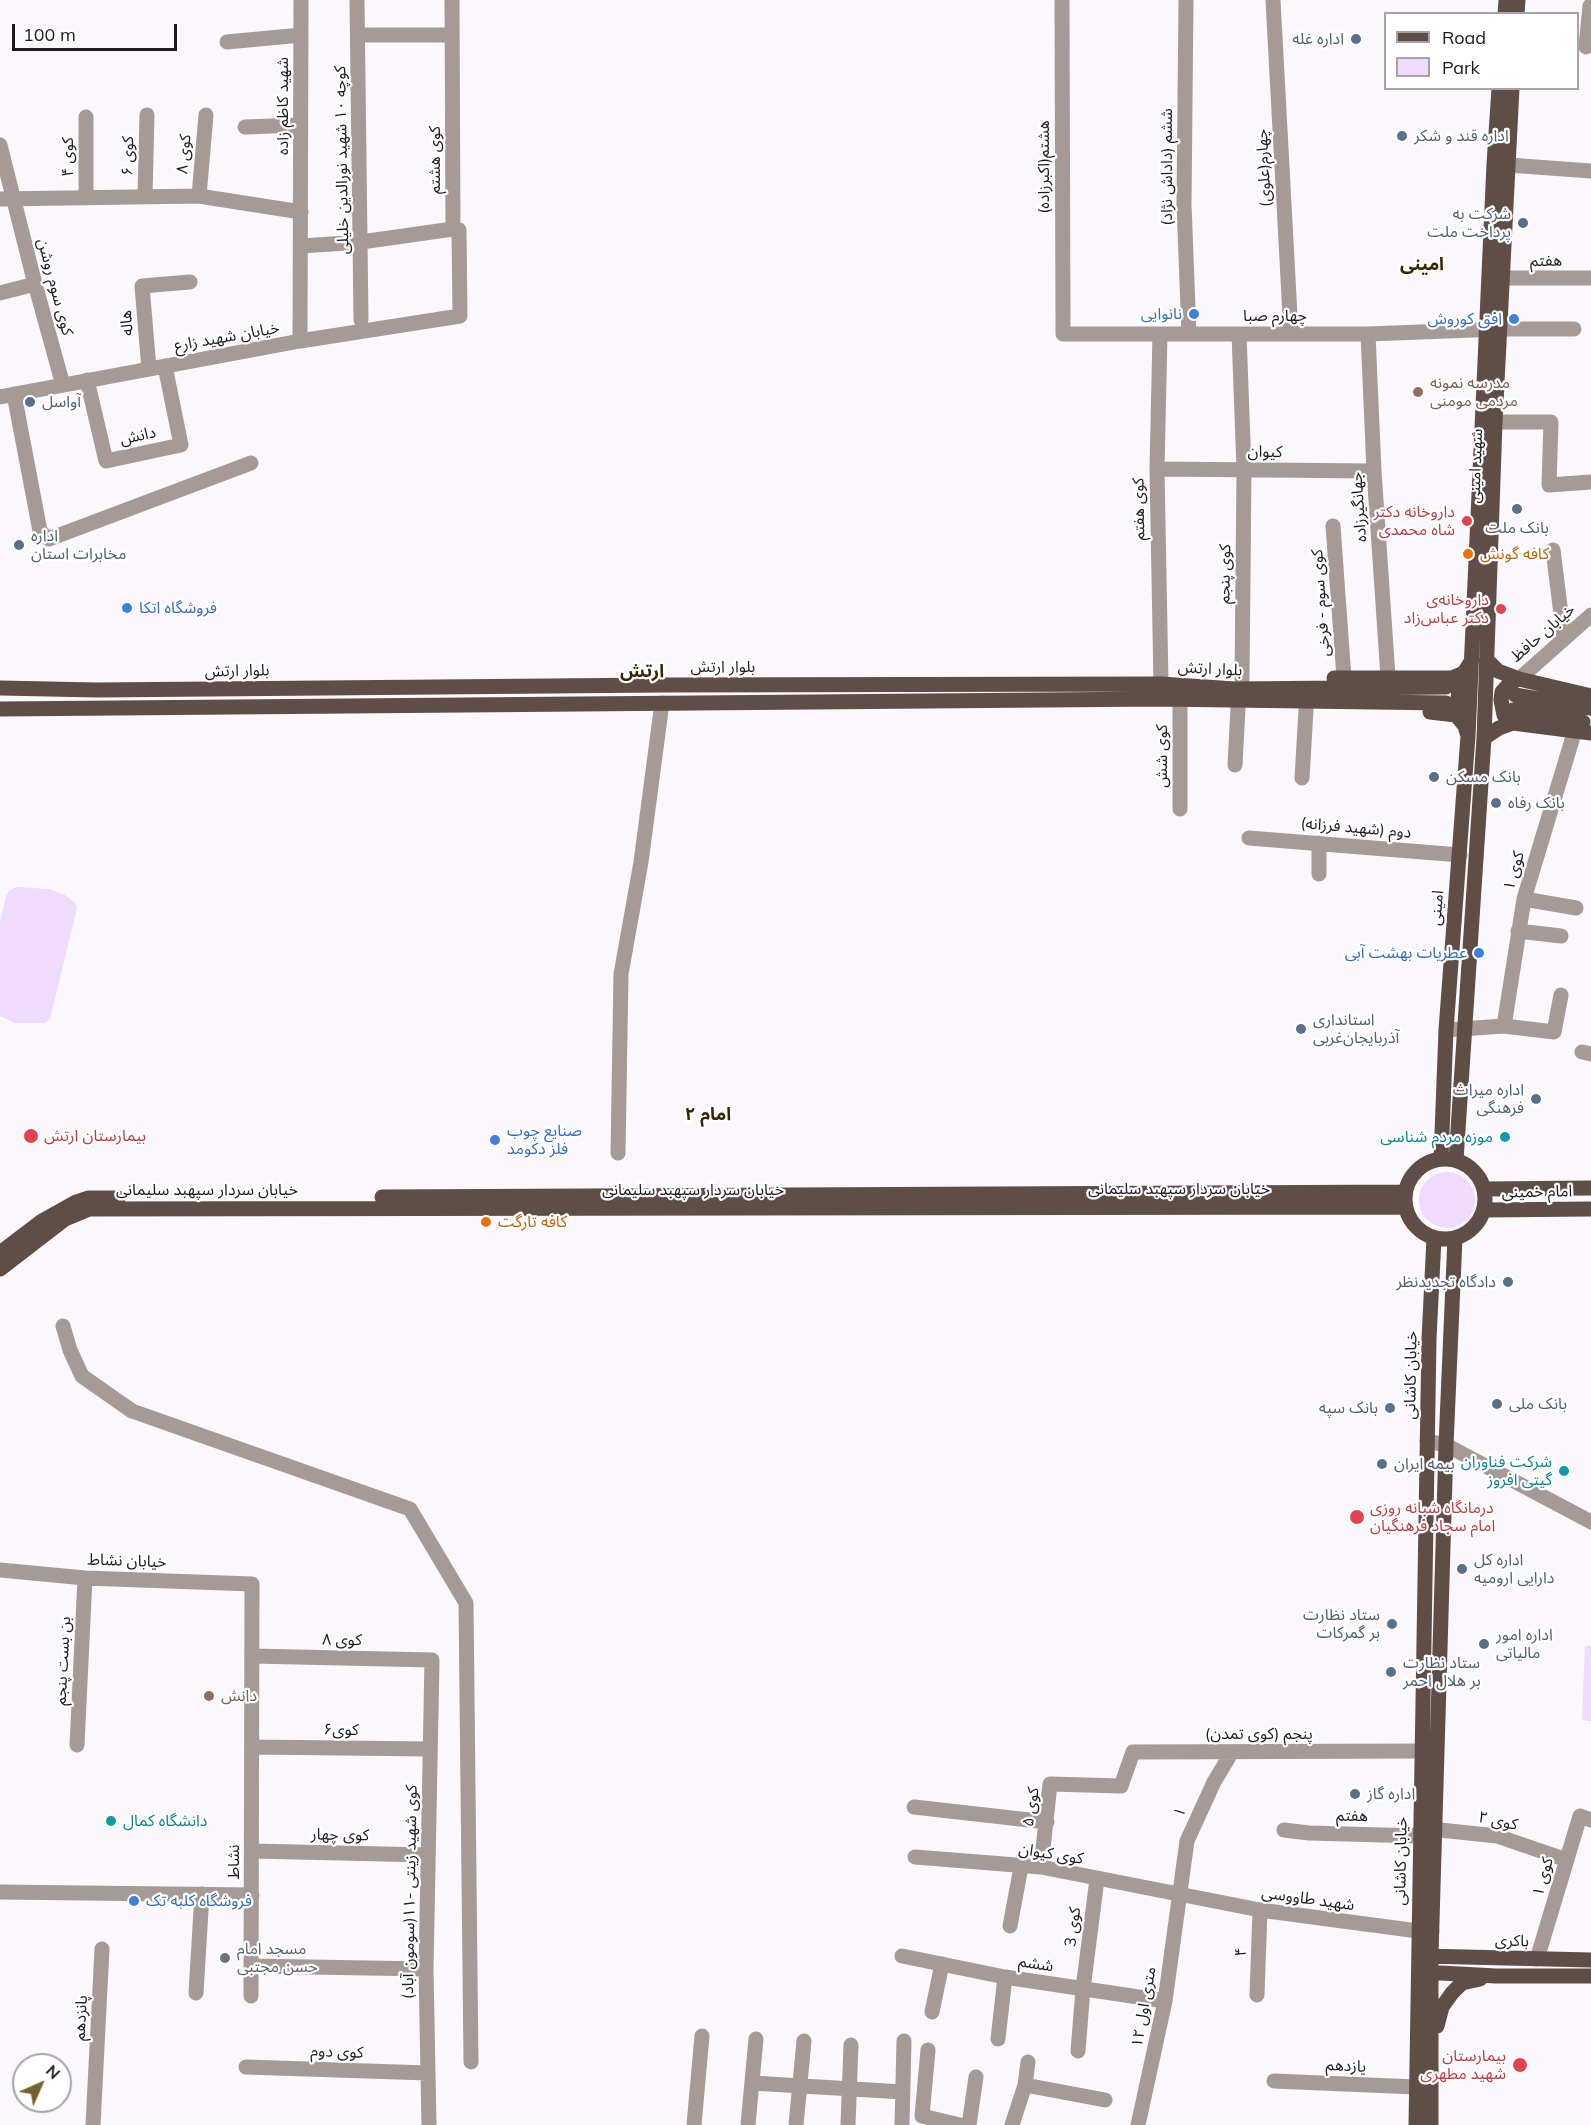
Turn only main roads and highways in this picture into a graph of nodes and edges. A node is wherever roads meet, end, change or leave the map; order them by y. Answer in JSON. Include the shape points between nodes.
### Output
{"nodes":[{"id":1,"x":1499,"y":90,"type":"edge"},
{"id":2,"x":1512,"y":90,"type":"edge"},
{"id":3,"x":1500,"y":165,"type":"junction"},
{"id":4,"x":1479,"y":660,"type":"junction"},
{"id":5,"x":1519,"y":679,"type":"junction"},
{"id":6,"x":662,"y":685,"type":"junction"},
{"id":7,"x":0,"y":688,"type":"edge"},
{"id":8,"x":97,"y":690,"type":"junction"},
{"id":9,"x":1160,"y":692,"type":"junction"},
{"id":10,"x":1448,"y":695,"type":"junction"},
{"id":11,"x":1591,"y":696,"type":"edge"},
{"id":12,"x":662,"y":703,"type":"junction"},
{"id":13,"x":1591,"y":708,"type":"edge"},
{"id":14,"x":0,"y":709,"type":"edge"},
{"id":15,"x":1514,"y":709,"type":"junction"},
{"id":16,"x":97,"y":710,"type":"junction"},
{"id":17,"x":1591,"y":723,"type":"edge"},
{"id":18,"x":1591,"y":733,"type":"edge"},
{"id":19,"x":1468,"y":736,"type":"junction"},
{"id":20,"x":1484,"y":738,"type":"junction"},
{"id":21,"x":1448,"y":1159,"type":"junction"},
{"id":22,"x":1591,"y":1188,"type":"edge"},
{"id":23,"x":1484,"y":1189,"type":"junction"},
{"id":24,"x":1405,"y":1200,"type":"junction"},
{"id":25,"x":1591,"y":1209,"type":"edge"},
{"id":26,"x":1484,"y":1210,"type":"junction"},
{"id":27,"x":1434,"y":1238,"type":"junction"},
{"id":28,"x":1455,"y":1238,"type":"junction"},
{"id":29,"x":0,"y":1253,"type":"edge"},
{"id":30,"x":0,"y":1269,"type":"edge"},
{"id":31,"x":1425,"y":1831,"type":"junction"},
{"id":32,"x":1424,"y":1956,"type":"junction"},
{"id":33,"x":1591,"y":1960,"type":"edge"},
{"id":34,"x":1425,"y":1972,"type":"junction"},
{"id":35,"x":1496,"y":1976,"type":"junction"},
{"id":36,"x":1591,"y":1976,"type":"edge"},
{"id":37,"x":1431,"y":2046,"type":"junction"},
{"id":38,"x":1416,"y":2125,"type":"edge"},
{"id":39,"x":1431,"y":2125,"type":"edge"}],
"edges":[{"from":1,"to":3,"type":"main road","name":"شهید امینی"},
{"from":2,"to":3,"type":"main road","name":"شهید امینی"},
{"from":3,"to":4,"type":"main road","name":"شهید امینی"},
{"from":4,"to":5,"type":"main road"},
{"from":4,"to":10,"type":"main road"},
{"from":4,"to":19,"type":"main road","name":"امینی"},
{"from":4,"to":20,"type":"main road","name":"شهید امینی"},
{"from":5,"to":11,"type":"main road"},
{"from":5,"to":15,"type":"main road","via":[[1505,687],[1501,700],[1504,715]]},
{"from":6,"to":8,"type":"main road","name":"بلوار ارتش"},
{"from":6,"to":9,"type":"main road","name":"بلوار ارتش"},
{"from":6,"to":12,"type":"main road"},
{"from":7,"to":8,"type":"main road","name":"بلوار ارتش"},
{"from":8,"to":16,"type":"main road"},
{"from":9,"to":10,"type":"main road","name":"بلوار ارتش","via":[[1235,689]]},
{"from":9,"to":10,"type":"main road","via":[[1242,679],[1388,677]]},
{"from":9,"to":10,"type":"main road","via":[[1180,703],[1306,710]]},
{"from":9,"to":12,"type":"main road","name":"بلوار ارتش"},
{"from":10,"to":19,"type":"main road"},
{"from":12,"to":16,"type":"main road","name":"بلوار ارتش"},
{"from":13,"to":15,"type":"main road"},
{"from":14,"to":16,"type":"main road","name":"بلوار ارتش"},
{"from":15,"to":17,"type":"main road"},
{"from":15,"to":18,"type":"main road"},
{"from":15,"to":20,"type":"main road","via":[[1499,728]]},
{"from":19,"to":21,"type":"main road","name":"امینی","via":[[1446,1030]]},
{"from":20,"to":21,"type":"main road","via":[[1466,1030]]},
{"from":21,"to":23,"type":"main road","via":[[1474,1171]]},
{"from":21,"to":24,"type":"main road","via":[[1422,1165],[1409,1180]]},
{"from":22,"to":23,"type":"main road","name":"امام خمینی"},
{"from":23,"to":26,"type":"main road"},
{"from":24,"to":27,"type":"main road","via":[[1408,1216],[1419,1230]]},
{"from":24,"to":29,"type":"main road","name":"خیابان سردار سپهبد سلیمانی","via":[[88,1198],[60,1209]]},
{"from":24,"to":30,"type":"main road","name":"خیابان سردار سپهبد سلیمانی","via":[[89,1209],[65,1219]]},
{"from":25,"to":26,"type":"main road","name":"امام خمینی"},
{"from":26,"to":28,"type":"main road","via":[[1473,1228]]},
{"from":27,"to":28,"type":"main road"},
{"from":27,"to":31,"type":"main road","name":"خیابان کاشانی","via":[[1421,1751]]},
{"from":28,"to":31,"type":"main road"},
{"from":31,"to":32,"type":"main road","name":"خیابان کاشانی"},
{"from":32,"to":33,"type":"main road","name":"باکری"},
{"from":32,"to":34,"type":"main road","name":"خیابان کاشانی"},
{"from":34,"to":35,"type":"main road","name":"باکری"},
{"from":34,"to":37,"type":"main road","name":"خیابان کاشانی"},
{"from":34,"to":38,"type":"main road","name":"خیابان کاشانی"},
{"from":35,"to":36,"type":"main road","name":"باکری"},
{"from":35,"to":37,"type":"main road","via":[[1462,1983],[1452,1993],[1442,2007]]},
{"from":37,"to":39,"type":"main road","name":"خیابان کاشانی"}]}
